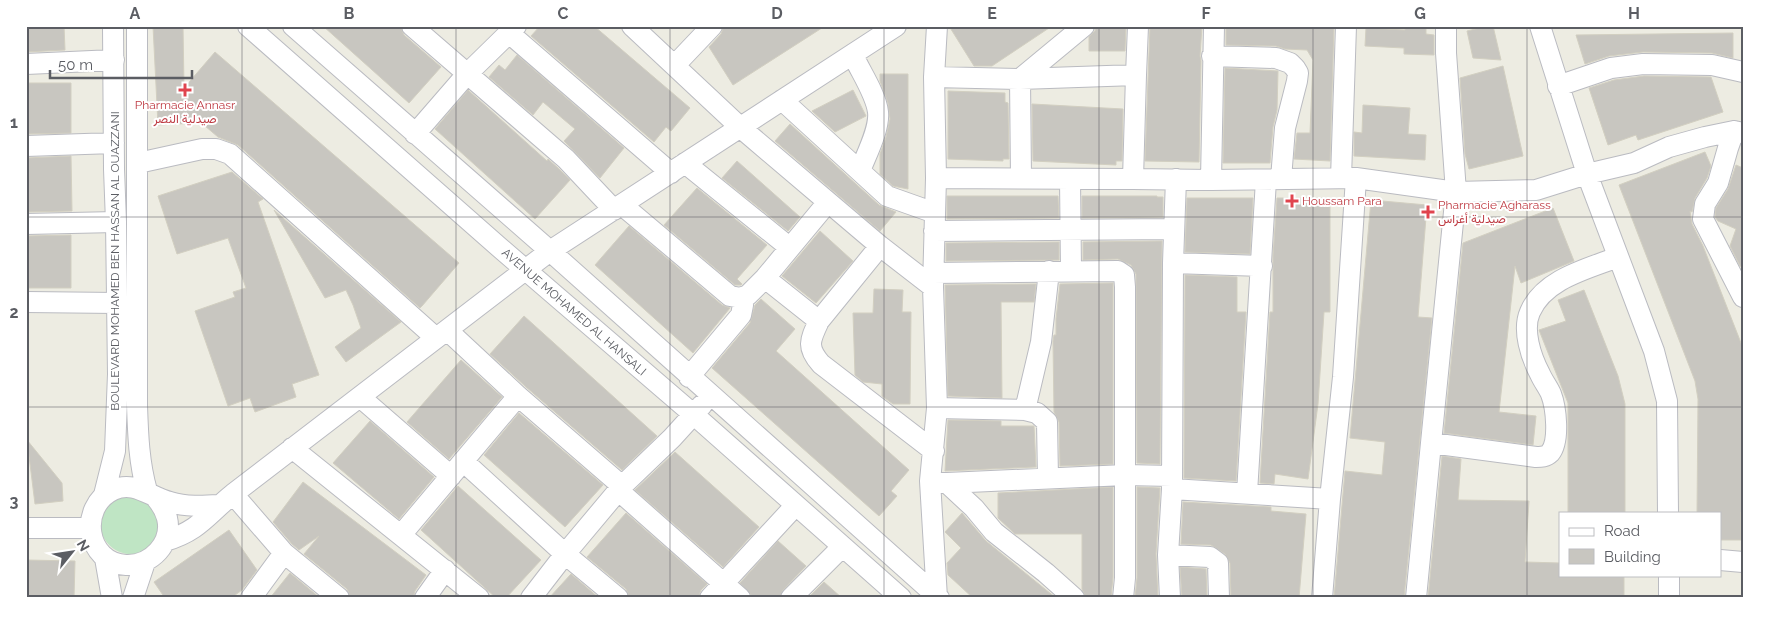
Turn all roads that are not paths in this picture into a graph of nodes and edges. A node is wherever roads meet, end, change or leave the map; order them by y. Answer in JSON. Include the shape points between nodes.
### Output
{"nodes":[{"id":1,"x":114,"y":26,"type":"edge"},
{"id":2,"x":137,"y":26,"type":"edge"},
{"id":3,"x":248,"y":26,"type":"edge"},
{"id":4,"x":293,"y":26,"type":"edge"},
{"id":5,"x":412,"y":26,"type":"edge"},
{"id":6,"x":632,"y":26,"type":"edge"},
{"id":7,"x":712,"y":26,"type":"edge"},
{"id":8,"x":896,"y":26,"type":"edge"},
{"id":9,"x":937,"y":26,"type":"edge"},
{"id":10,"x":1084,"y":26,"type":"edge"},
{"id":11,"x":1138,"y":26,"type":"edge"},
{"id":12,"x":1214,"y":26,"type":"edge"},
{"id":13,"x":1346,"y":26,"type":"edge"},
{"id":14,"x":1446,"y":26,"type":"edge"},
{"id":15,"x":1540,"y":26,"type":"edge"},
{"id":16,"x":512,"y":30,"type":"edge"},
{"id":17,"x":853,"y":55,"type":"junction"},
{"id":18,"x":1212,"y":56,"type":"junction"},
{"id":19,"x":114,"y":60,"type":"junction"},
{"id":20,"x":26,"y":64,"type":"edge"},
{"id":21,"x":675,"y":65,"type":"junction"},
{"id":22,"x":1743,"y":72,"type":"edge"},
{"id":23,"x":467,"y":74,"type":"junction"},
{"id":24,"x":1136,"y":75,"type":"junction"},
{"id":25,"x":934,"y":77,"type":"junction"},
{"id":26,"x":1020,"y":80,"type":"junction"},
{"id":27,"x":1558,"y":86,"type":"junction"},
{"id":28,"x":782,"y":100,"type":"junction"},
{"id":29,"x":741,"y":128,"type":"junction"},
{"id":30,"x":1738,"y":132,"type":"edge"},
{"id":31,"x":415,"y":134,"type":"junction"},
{"id":32,"x":114,"y":143,"type":"junction"},
{"id":33,"x":26,"y":146,"type":"edge"},
{"id":34,"x":138,"y":163,"type":"junction"},
{"id":35,"x":678,"y":168,"type":"junction"},
{"id":36,"x":860,"y":171,"type":"junction"},
{"id":37,"x":1587,"y":174,"type":"junction"},
{"id":38,"x":936,"y":178,"type":"junction"},
{"id":39,"x":1021,"y":178,"type":"junction"},
{"id":40,"x":1134,"y":178,"type":"junction"},
{"id":41,"x":1349,"y":178,"type":"junction"},
{"id":42,"x":1070,"y":179,"type":"junction"},
{"id":43,"x":1176,"y":179,"type":"junction"},
{"id":44,"x":1212,"y":180,"type":"junction"},
{"id":45,"x":1274,"y":180,"type":"junction"},
{"id":46,"x":1456,"y":192,"type":"junction"},
{"id":47,"x":828,"y":202,"type":"junction"},
{"id":48,"x":618,"y":208,"type":"junction"},
{"id":49,"x":116,"y":222,"type":"junction"},
{"id":50,"x":934,"y":222,"type":"junction"},
{"id":51,"x":26,"y":224,"type":"edge"},
{"id":52,"x":1070,"y":229,"type":"junction"},
{"id":53,"x":1174,"y":229,"type":"junction"},
{"id":54,"x":880,"y":246,"type":"junction"},
{"id":55,"x":789,"y":248,"type":"junction"},
{"id":56,"x":550,"y":251,"type":"junction"},
{"id":57,"x":1618,"y":257,"type":"junction"},
{"id":58,"x":1173,"y":263,"type":"junction"},
{"id":59,"x":1262,"y":266,"type":"junction"},
{"id":60,"x":526,"y":270,"type":"junction"},
{"id":61,"x":1048,"y":271,"type":"junction"},
{"id":62,"x":1070,"y":271,"type":"junction"},
{"id":63,"x":765,"y":278,"type":"junction"},
{"id":64,"x":933,"y":280,"type":"junction"},
{"id":65,"x":1743,"y":297,"type":"edge"},
{"id":66,"x":741,"y":298,"type":"junction"},
{"id":67,"x":26,"y":302,"type":"edge"},
{"id":68,"x":117,"y":303,"type":"junction"},
{"id":69,"x":819,"y":321,"type":"junction"},
{"id":70,"x":441,"y":334,"type":"junction"},
{"id":71,"x":689,"y":377,"type":"junction"},
{"id":72,"x":518,"y":396,"type":"junction"},
{"id":73,"x":710,"y":396,"type":"junction"},
{"id":74,"x":360,"y":397,"type":"junction"},
{"id":75,"x":937,"y":408,"type":"junction"},
{"id":76,"x":1025,"y":410,"type":"junction"},
{"id":77,"x":693,"y":414,"type":"junction"},
{"id":78,"x":1431,"y":443,"type":"junction"},
{"id":79,"x":292,"y":448,"type":"junction"},
{"id":80,"x":934,"y":451,"type":"junction"},
{"id":81,"x":457,"y":468,"type":"junction"},
{"id":82,"x":1125,"y":475,"type":"junction"},
{"id":83,"x":1048,"y":478,"type":"junction"},
{"id":84,"x":938,"y":482,"type":"junction"},
{"id":85,"x":1172,"y":483,"type":"junction"},
{"id":86,"x":620,"y":488,"type":"junction"},
{"id":87,"x":1247,"y":493,"type":"junction"},
{"id":88,"x":104,"y":495,"type":"junction"},
{"id":89,"x":151,"y":495,"type":"junction"},
{"id":90,"x":226,"y":499,"type":"junction"},
{"id":91,"x":1330,"y":499,"type":"junction"},
{"id":92,"x":795,"y":506,"type":"junction"},
{"id":93,"x":1668,"y":512,"type":"edge"},
{"id":94,"x":26,"y":528,"type":"edge"},
{"id":95,"x":90,"y":528,"type":"junction"},
{"id":96,"x":401,"y":534,"type":"junction"},
{"id":97,"x":165,"y":541,"type":"junction"},
{"id":98,"x":842,"y":547,"type":"junction"},
{"id":99,"x":284,"y":553,"type":"junction"},
{"id":100,"x":565,"y":554,"type":"junction"},
{"id":101,"x":1168,"y":554,"type":"junction"},
{"id":102,"x":105,"y":558,"type":"junction"},
{"id":103,"x":1722,"y":560,"type":"edge"},
{"id":104,"x":145,"y":562,"type":"junction"},
{"id":105,"x":1743,"y":562,"type":"edge"},
{"id":106,"x":444,"y":570,"type":"junction"},
{"id":107,"x":1668,"y":576,"type":"edge"},
{"id":108,"x":716,"y":590,"type":"edge"},
{"id":109,"x":938,"y":597,"type":"edge"},
{"id":110,"x":112,"y":598,"type":"edge"},
{"id":111,"x":133,"y":598,"type":"edge"},
{"id":112,"x":251,"y":598,"type":"edge"},
{"id":113,"x":339,"y":598,"type":"edge"},
{"id":114,"x":424,"y":598,"type":"edge"},
{"id":115,"x":479,"y":598,"type":"edge"},
{"id":116,"x":531,"y":598,"type":"edge"},
{"id":117,"x":618,"y":598,"type":"edge"},
{"id":118,"x":740,"y":598,"type":"edge"},
{"id":119,"x":791,"y":598,"type":"edge"},
{"id":120,"x":901,"y":598,"type":"edge"},
{"id":121,"x":1074,"y":598,"type":"edge"},
{"id":122,"x":1123,"y":598,"type":"edge"},
{"id":123,"x":1170,"y":598,"type":"edge"},
{"id":124,"x":1219,"y":598,"type":"edge"},
{"id":125,"x":1322,"y":598,"type":"edge"},
{"id":126,"x":1416,"y":598,"type":"edge"},
{"id":127,"x":1669,"y":598,"type":"edge"}],
"edges":[{"from":1,"to":19,"type":"street","name":"BOULEVARD MOHAMED BEN HASSAN AL OUAZZANI"},
{"from":2,"to":34,"type":"street","name":"BOULEVARD MOHAMED BEN HASSAN AL OUAZZANI"},
{"from":3,"to":60,"type":"street","name":"AVENUE MOHAMED AL HANSALI"},
{"from":4,"to":31,"type":"street"},
{"from":5,"to":23,"type":"street"},
{"from":6,"to":21,"type":"street"},
{"from":7,"to":21,"type":"street"},
{"from":8,"to":17,"type":"street"},
{"from":9,"to":25,"type":"street"},
{"from":10,"to":26,"type":"street"},
{"from":11,"to":24,"type":"street"},
{"from":12,"to":18,"type":"street"},
{"from":13,"to":41,"type":"street"},
{"from":14,"to":46,"type":"street"},
{"from":15,"to":27,"type":"street"},
{"from":16,"to":23,"type":"street"},
{"from":16,"to":35,"type":"street"},
{"from":17,"to":28,"type":"street"},
{"from":17,"to":36,"type":"street","via":[[878,110],[872,141]]},
{"from":18,"to":44,"type":"street"},
{"from":18,"to":45,"type":"street","via":[[1276,58],[1290,63],[1298,73]]},
{"from":19,"to":20,"type":"street"},
{"from":19,"to":32,"type":"street","name":"BOULEVARD MOHAMED BEN HASSAN AL OUAZZANI"},
{"from":21,"to":29,"type":"street"},
{"from":22,"to":27,"type":"street","via":[[1712,65],[1643,64],[1611,68]]},
{"from":23,"to":31,"type":"street"},
{"from":23,"to":48,"type":"street"},
{"from":24,"to":26,"type":"street"},
{"from":24,"to":40,"type":"street"},
{"from":25,"to":26,"type":"street"},
{"from":25,"to":38,"type":"street"},
{"from":26,"to":39,"type":"street"},
{"from":27,"to":37,"type":"street"},
{"from":28,"to":29,"type":"street"},
{"from":28,"to":36,"type":"street"},
{"from":29,"to":35,"type":"street"},
{"from":29,"to":47,"type":"street"},
{"from":30,"to":37,"type":"street","via":[[1669,147],[1634,163]]},
{"from":30,"to":65,"type":"street","via":[[1728,148],[1718,182],[1705,204],[1704,219]]},
{"from":31,"to":56,"type":"street"},
{"from":32,"to":33,"type":"street"},
{"from":32,"to":49,"type":"street","name":"BOULEVARD MOHAMED BEN HASSAN AL OUAZZANI"},
{"from":34,"to":70,"type":"street","via":[[202,149],[230,154]]},
{"from":34,"to":89,"type":"street","name":"BOULEVARD MOHAMED BEN HASSAN AL OUAZZANI","via":[[137,405],[142,471]]},
{"from":35,"to":48,"type":"street"},
{"from":35,"to":55,"type":"street"},
{"from":36,"to":50,"type":"street","via":[[887,196]]},
{"from":37,"to":46,"type":"street","via":[[1536,190]]},
{"from":37,"to":57,"type":"street"},
{"from":38,"to":39,"type":"street"},
{"from":38,"to":50,"type":"street"},
{"from":39,"to":42,"type":"street"},
{"from":40,"to":42,"type":"street"},
{"from":40,"to":43,"type":"street"},
{"from":41,"to":45,"type":"street"},
{"from":41,"to":46,"type":"street"},
{"from":41,"to":91,"type":"street","via":[[1343,377]]},
{"from":42,"to":52,"type":"street"},
{"from":43,"to":44,"type":"street"},
{"from":43,"to":53,"type":"street"},
{"from":44,"to":45,"type":"street"},
{"from":45,"to":59,"type":"street"},
{"from":46,"to":78,"type":"street"},
{"from":47,"to":54,"type":"street"},
{"from":47,"to":55,"type":"street"},
{"from":48,"to":56,"type":"street"},
{"from":48,"to":66,"type":"street","via":[[730,296]]},
{"from":49,"to":51,"type":"street"},
{"from":49,"to":68,"type":"street","name":"BOULEVARD MOHAMED BEN HASSAN AL OUAZZANI"},
{"from":50,"to":52,"type":"street"},
{"from":50,"to":64,"type":"street"},
{"from":52,"to":53,"type":"street"},
{"from":52,"to":62,"type":"street"},
{"from":53,"to":58,"type":"street"},
{"from":54,"to":64,"type":"street"},
{"from":54,"to":69,"type":"street"},
{"from":55,"to":63,"type":"street"},
{"from":56,"to":60,"type":"street"},
{"from":56,"to":71,"type":"street"},
{"from":57,"to":78,"type":"street","via":[[1566,277],[1542,294],[1530,312],[1527,333],[1532,355],[1551,394],[1556,414],[1555,442],[1550,453],[1536,457]]},
{"from":57,"to":93,"type":"street","via":[[1654,351],[1667,401]]},
{"from":58,"to":59,"type":"street"},
{"from":58,"to":85,"type":"street"},
{"from":59,"to":87,"type":"street"},
{"from":60,"to":70,"type":"street"},
{"from":60,"to":77,"type":"street","name":"AVENUE MOHAMED AL HANSALI"},
{"from":61,"to":62,"type":"street"},
{"from":61,"to":64,"type":"street"},
{"from":61,"to":76,"type":"street","via":[[1042,342]]},
{"from":62,"to":82,"type":"street","via":[[1118,271],[1124,275]]},
{"from":63,"to":66,"type":"street"},
{"from":63,"to":69,"type":"street"},
{"from":64,"to":75,"type":"street"},
{"from":66,"to":71,"type":"street","via":[[741,315]]},
{"from":67,"to":68,"type":"street"},
{"from":68,"to":88,"type":"street","name":"BOULEVARD MOHAMED BEN HASSAN AL OUAZZANI","via":[[115,451]]},
{"from":69,"to":80,"type":"street","via":[[810,346],[821,364]]},
{"from":70,"to":72,"type":"street"},
{"from":70,"to":74,"type":"street"},
{"from":71,"to":73,"type":"street"},
{"from":72,"to":81,"type":"street"},
{"from":72,"to":86,"type":"street"},
{"from":73,"to":77,"type":"street"},
{"from":73,"to":109,"type":"street"},
{"from":74,"to":79,"type":"street"},
{"from":74,"to":81,"type":"street"},
{"from":75,"to":76,"type":"street"},
{"from":75,"to":80,"type":"street"},
{"from":76,"to":83,"type":"street","via":[[1037,413],[1047,422]]},
{"from":77,"to":86,"type":"street"},
{"from":77,"to":92,"type":"street","name":"AVENUE MOHAMED AL HANSALI"},
{"from":78,"to":126,"type":"street"},
{"from":79,"to":90,"type":"street"},
{"from":79,"to":96,"type":"street"},
{"from":80,"to":84,"type":"street"},
{"from":81,"to":96,"type":"street"},
{"from":81,"to":100,"type":"street"},
{"from":82,"to":83,"type":"street"},
{"from":82,"to":85,"type":"street"},
{"from":82,"to":122,"type":"street"},
{"from":83,"to":84,"type":"street"},
{"from":84,"to":109,"type":"street"},
{"from":84,"to":121,"type":"street","via":[[974,508],[994,532]]},
{"from":85,"to":87,"type":"street"},
{"from":85,"to":101,"type":"street"},
{"from":86,"to":100,"type":"street"},
{"from":86,"to":108,"type":"street"},
{"from":87,"to":91,"type":"street"},
{"from":88,"to":89,"type":"street","via":[[125,487]]},
{"from":88,"to":95,"type":"street","via":[[93,510]]},
{"from":89,"to":90,"type":"street","via":[[187,505]]},
{"from":89,"to":97,"type":"street","via":[[163,507],[167,518]]},
{"from":90,"to":97,"type":"street","via":[[195,528]]},
{"from":90,"to":99,"type":"street"},
{"from":91,"to":125,"type":"street"},
{"from":92,"to":98,"type":"street","name":"AVENUE MOHAMED AL HANSALI"},
{"from":92,"to":108,"type":"street"},
{"from":94,"to":95,"type":"street"},
{"from":95,"to":102,"type":"street","via":[[92,539]]},
{"from":96,"to":106,"type":"street"},
{"from":97,"to":104,"type":"street","via":[[160,550]]},
{"from":98,"to":119,"type":"street"},
{"from":98,"to":120,"type":"street","name":"AVENUE MOHAMED AL HANSALI"},
{"from":99,"to":112,"type":"street"},
{"from":99,"to":113,"type":"street"},
{"from":100,"to":116,"type":"street"},
{"from":100,"to":117,"type":"street"},
{"from":101,"to":123,"type":"street"},
{"from":101,"to":124,"type":"street","via":[[1214,558],[1218,563]]},
{"from":102,"to":104,"type":"street","via":[[124,565]]},
{"from":102,"to":110,"type":"street"},
{"from":103,"to":105,"type":"street"},
{"from":104,"to":111,"type":"street"},
{"from":106,"to":114,"type":"street"},
{"from":106,"to":115,"type":"street"},
{"from":107,"to":127,"type":"street"},
{"from":108,"to":118,"type":"street"}]}
